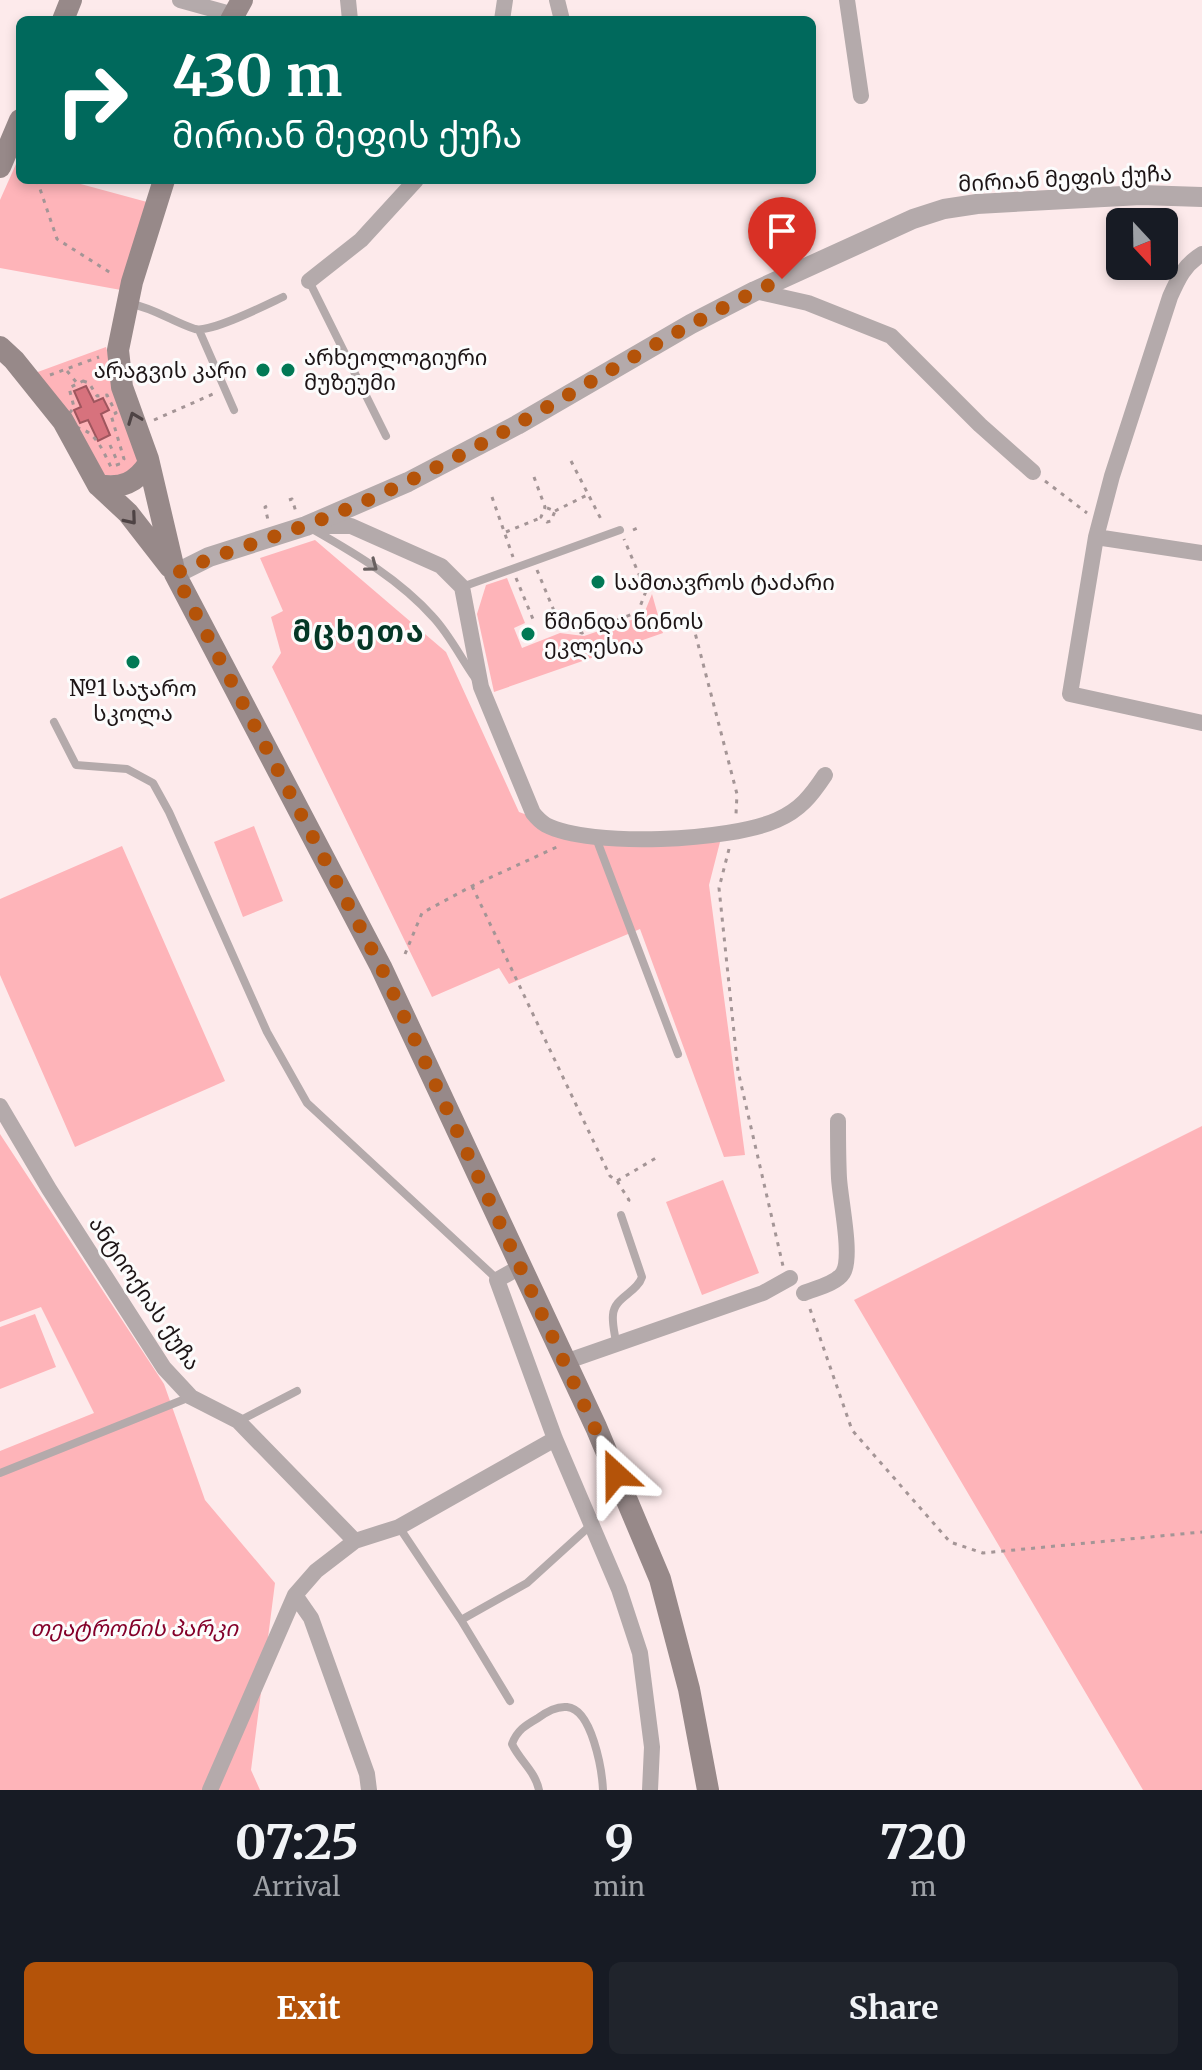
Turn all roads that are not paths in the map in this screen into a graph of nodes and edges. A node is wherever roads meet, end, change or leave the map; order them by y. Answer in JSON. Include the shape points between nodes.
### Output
{"nodes":[{"id":1,"x":180,"y":0,"type":"edge"},
{"id":2,"x":847,"y":0,"type":"edge"},
{"id":3,"x":236,"y":12,"type":"edge"},
{"id":4,"x":861,"y":96,"type":"dead end"},
{"id":5,"x":14,"y":128,"type":"edge"},
{"id":6,"x":0,"y":167,"type":"edge"},
{"id":7,"x":163,"y":184,"type":"edge"},
{"id":8,"x":409,"y":184,"type":"edge"},
{"id":9,"x":1202,"y":197,"type":"edge"},
{"id":10,"x":1202,"y":254,"type":"edge"},
{"id":11,"x":309,"y":281,"type":"joint"},
{"id":12,"x":755,"y":291,"type":"junction"},
{"id":13,"x":283,"y":297,"type":"dead end"},
{"id":14,"x":127,"y":303,"type":"junction"},
{"id":15,"x":199,"y":330,"type":"junction"},
{"id":16,"x":0,"y":347,"type":"edge"},
{"id":17,"x":234,"y":410,"type":"dead end"},
{"id":18,"x":386,"y":436,"type":"dead end"},
{"id":19,"x":149,"y":463,"type":"junction"},
{"id":20,"x":1033,"y":472,"type":"road end"},
{"id":21,"x":98,"y":485,"type":"junction"},
{"id":22,"x":301,"y":519,"type":"junction"},
{"id":23,"x":620,"y":530,"type":"road end"},
{"id":24,"x":1096,"y":537,"type":"junction"},
{"id":25,"x":1202,"y":553,"type":"edge"},
{"id":26,"x":175,"y":574,"type":"junction"},
{"id":27,"x":462,"y":587,"type":"junction"},
{"id":28,"x":481,"y":687,"type":"junction"},
{"id":29,"x":54,"y":722,"type":"dead end"},
{"id":30,"x":1202,"y":723,"type":"edge"},
{"id":31,"x":825,"y":775,"type":"dead end"},
{"id":32,"x":595,"y":837,"type":"junction"},
{"id":33,"x":678,"y":1054,"type":"dead end"},
{"id":34,"x":0,"y":1106,"type":"edge"},
{"id":35,"x":838,"y":1121,"type":"dead end"},
{"id":36,"x":621,"y":1215,"type":"road end"},
{"id":37,"x":520,"y":1267,"type":"junction"},
{"id":38,"x":790,"y":1278,"type":"dead end"},
{"id":39,"x":497,"y":1280,"type":"junction"},
{"id":40,"x":804,"y":1293,"type":"dead end"},
{"id":41,"x":616,"y":1343,"type":"junction"},
{"id":42,"x":565,"y":1362,"type":"junction"},
{"id":43,"x":297,"y":1391,"type":"dead end"},
{"id":44,"x":191,"y":1397,"type":"junction"},
{"id":45,"x":238,"y":1421,"type":"junction"},
{"id":46,"x":555,"y":1439,"type":"junction"},
{"id":47,"x":0,"y":1473,"type":"edge"},
{"id":48,"x":592,"y":1523,"type":"junction"},
{"id":49,"x":399,"y":1527,"type":"junction"},
{"id":50,"x":355,"y":1541,"type":"junction"},
{"id":51,"x":295,"y":1595,"type":"junction"},
{"id":52,"x":461,"y":1620,"type":"junction"},
{"id":53,"x":510,"y":1701,"type":"dead end"},
{"id":54,"x":210,"y":1790,"type":"edge"},
{"id":55,"x":369,"y":1790,"type":"edge"},
{"id":56,"x":539,"y":1790,"type":"edge"},
{"id":57,"x":603,"y":1790,"type":"edge"},
{"id":58,"x":650,"y":1790,"type":"edge"},
{"id":59,"x":708,"y":1790,"type":"edge"}],
"edges":[{"from":1,"to":3,"type":"street"},
{"from":2,"to":4,"type":"street"},
{"from":5,"to":6,"type":"main road"},
{"from":7,"to":14,"type":"main road"},
{"from":8,"to":11,"type":"street","via":[[361,240]]},
{"from":9,"to":12,"type":"street","name":"მირიან მეფის ქუჩა","via":[[1141,195],[944,209]]},
{"from":10,"to":24,"type":"street","via":[[1180,273],[1170,297]]},
{"from":11,"to":18,"type":"lane"},
{"from":12,"to":20,"type":"street","via":[[808,303],[891,336]]},
{"from":12,"to":22,"type":"street","name":"მირიან მეფის ქუჩა","via":[[408,482]]},
{"from":13,"to":15,"type":"lane"},
{"from":14,"to":15,"type":"lane"},
{"from":19,"to":14,"type":"main road","one_way":true,"via":[[122,387],[118,350]]},
{"from":15,"to":17,"type":"lane"},
{"from":16,"to":21,"type":"main road","via":[[63,421]]},
{"from":19,"to":21,"type":"main road","via":[[128,484]]},
{"from":19,"to":26,"type":"main road"},
{"from":21,"to":26,"type":"main road","one_way":true,"via":[[128,513]]},
{"from":22,"to":26,"type":"street","name":"მირიან მეფის ქუჩა"},
{"from":22,"to":27,"type":"street","via":[[351,526],[441,566]]},
{"from":22,"to":28,"type":"lane","one_way":true,"via":[[355,553],[435,618]]},
{"from":23,"to":27,"type":"lane"},
{"from":24,"to":25,"type":"street"},
{"from":24,"to":30,"type":"street","via":[[1070,694]]},
{"from":26,"to":37,"type":"main road","via":[[381,967]]},
{"from":27,"to":28,"type":"street"},
{"from":28,"to":32,"type":"street","via":[[533,813],[543,824]]},
{"from":29,"to":39,"type":"lane","via":[[76,765],[127,769],[153,783],[267,1032],[307,1103]]},
{"from":31,"to":32,"type":"street","via":[[807,801],[777,820],[735,833],[681,839]]},
{"from":32,"to":33,"type":"lane"},
{"from":34,"to":44,"type":"street","name":"ანტიოქიას ქუჩა","via":[[164,1368]]},
{"from":35,"to":40,"type":"street","via":[[845,1269],[831,1282]]},
{"from":36,"to":41,"type":"lane","via":[[642,1277],[615,1307]]},
{"from":37,"to":39,"type":"street"},
{"from":37,"to":42,"type":"main road"},
{"from":38,"to":41,"type":"street","via":[[763,1293]]},
{"from":39,"to":46,"type":"street"},
{"from":41,"to":42,"type":"street"},
{"from":42,"to":59,"type":"main road","via":[[660,1579]]},
{"from":43,"to":45,"type":"lane"},
{"from":44,"to":45,"type":"street","name":"ანტიოქიას ქუჩა"},
{"from":44,"to":47,"type":"lane"},
{"from":45,"to":50,"type":"street","name":"ანტიოქიას ქუჩა"},
{"from":46,"to":48,"type":"street"},
{"from":46,"to":49,"type":"street"},
{"from":48,"to":52,"type":"lane","via":[[527,1583]]},
{"from":48,"to":58,"type":"street","via":[[640,1653],[652,1747]]},
{"from":49,"to":50,"type":"street"},
{"from":49,"to":52,"type":"lane"},
{"from":50,"to":51,"type":"street"},
{"from":51,"to":54,"type":"street"},
{"from":51,"to":55,"type":"street","via":[[311,1618]]},
{"from":52,"to":53,"type":"lane"},
{"from":56,"to":57,"type":"lane","via":[[512,1744],[526,1725],[564,1706],[580,1713],[591,1731]]}]}
